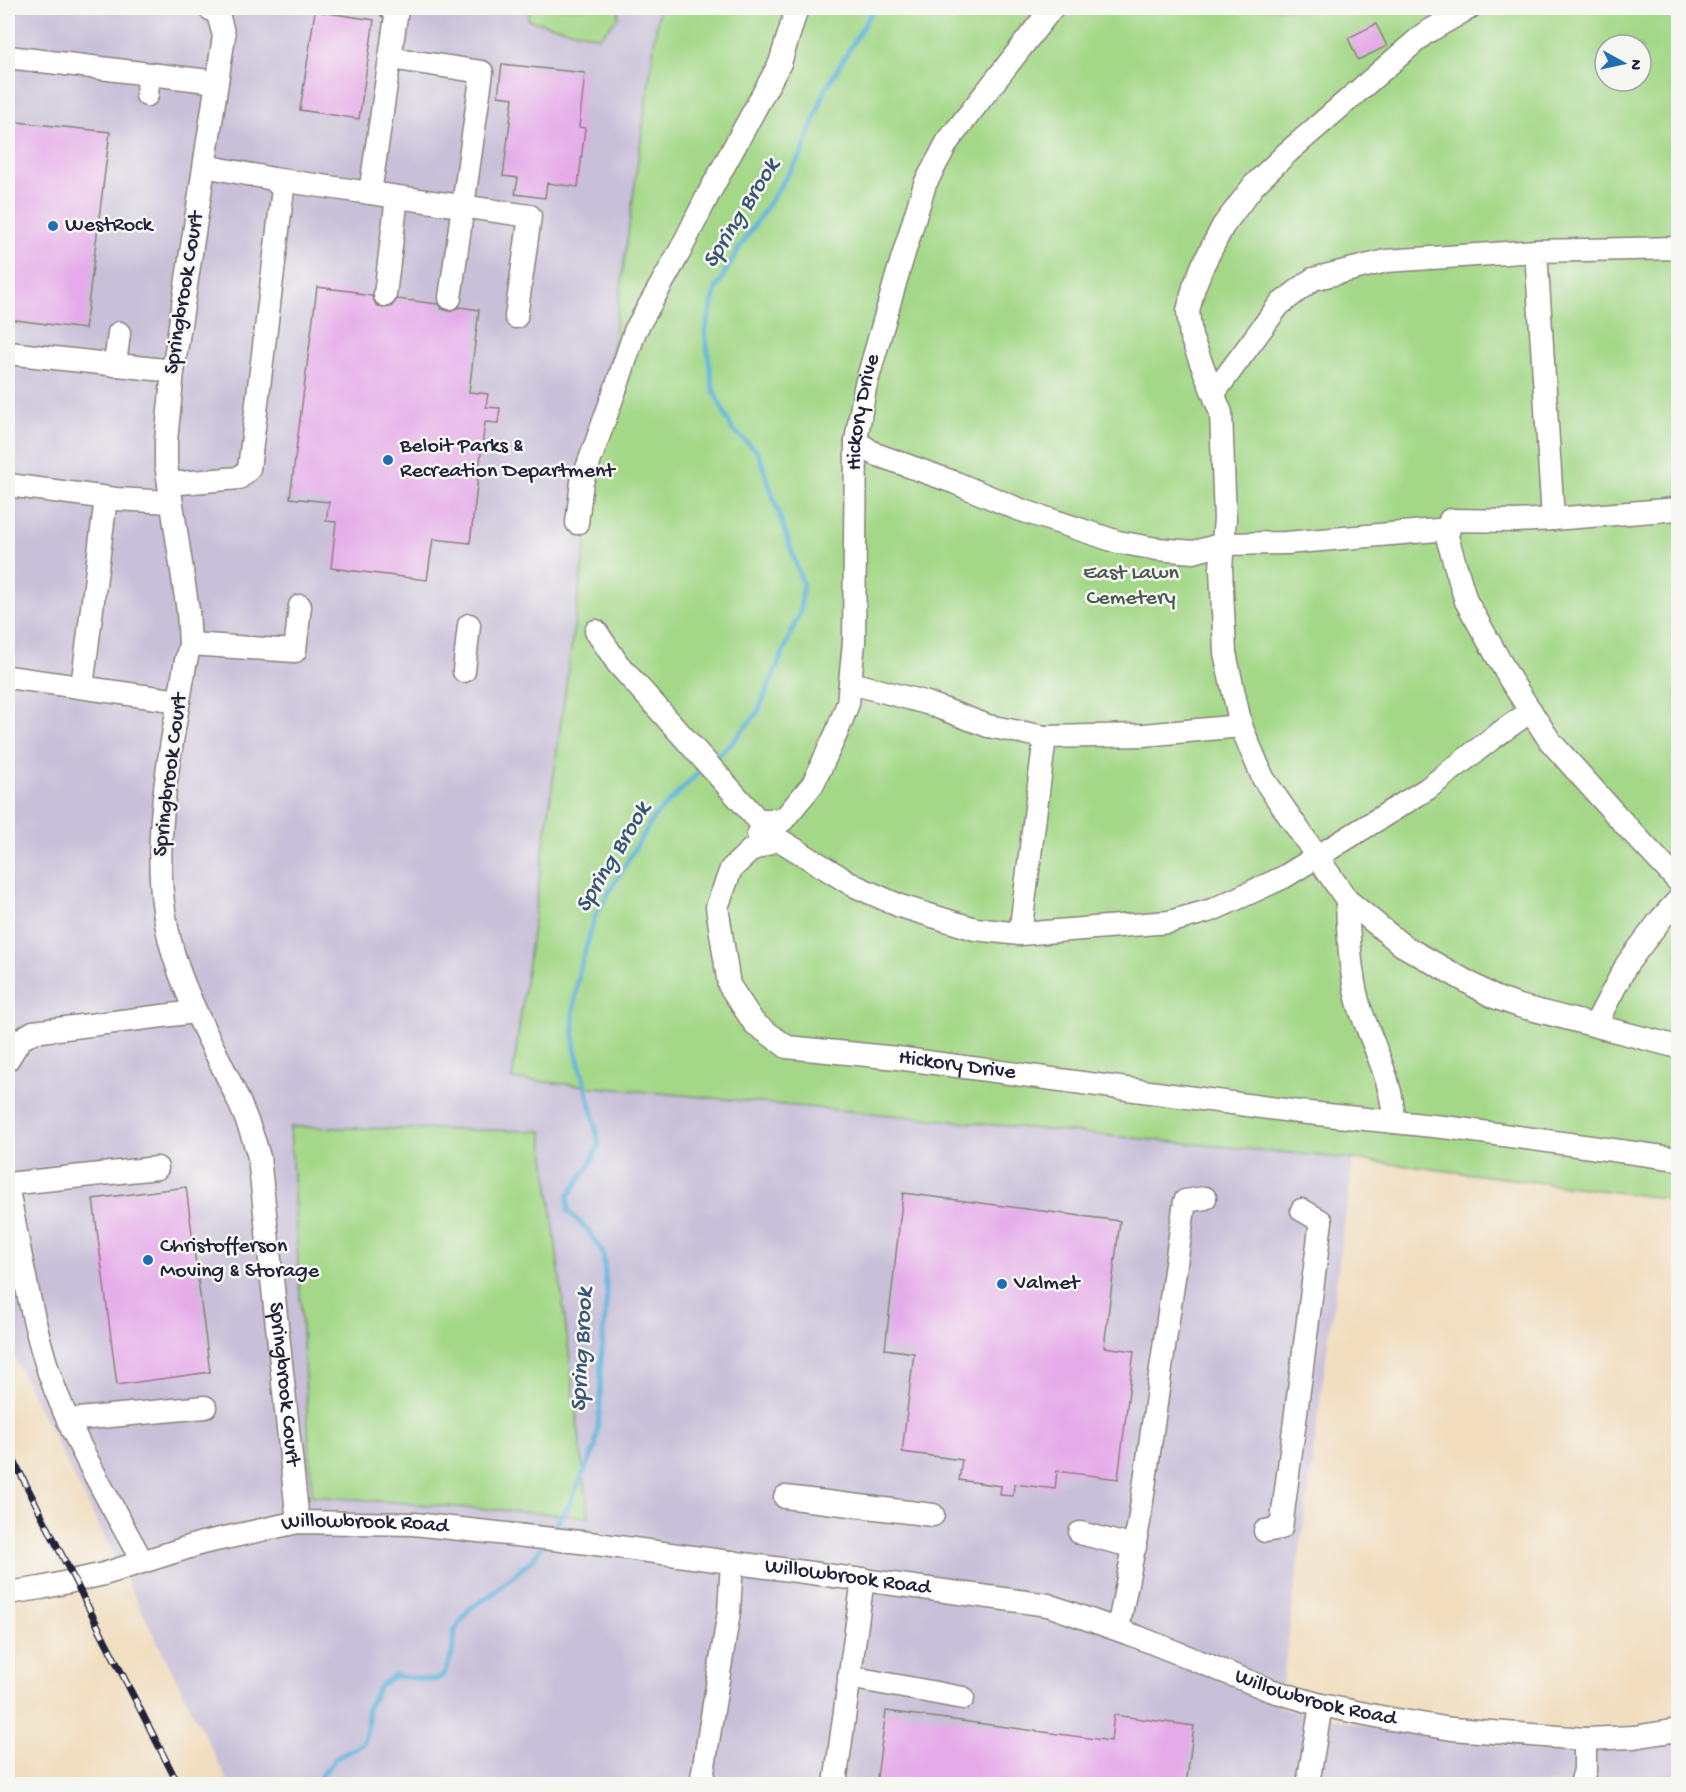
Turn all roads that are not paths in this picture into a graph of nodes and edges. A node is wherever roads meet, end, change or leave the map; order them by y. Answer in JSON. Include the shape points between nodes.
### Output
{"nodes":[{"id":1,"x":390,"y":8,"type":"edge"},
{"id":2,"x":797,"y":8,"type":"edge"},
{"id":3,"x":1053,"y":8,"type":"edge"},
{"id":4,"x":1469,"y":8,"type":"edge"},
{"id":5,"x":213,"y":10,"type":"edge"},
{"id":6,"x":8,"y":57,"type":"edge"},
{"id":7,"x":390,"y":58,"type":"junction"},
{"id":8,"x":217,"y":82,"type":"junction"},
{"id":9,"x":205,"y":166,"type":"junction"},
{"id":10,"x":273,"y":179,"type":"junction"},
{"id":11,"x":370,"y":194,"type":"junction"},
{"id":12,"x":397,"y":197,"type":"junction"},
{"id":13,"x":463,"y":207,"type":"junction"},
{"id":14,"x":1678,"y":248,"type":"edge"},
{"id":15,"x":1536,"y":251,"type":"junction"},
{"id":16,"x":385,"y":295,"type":"dead end"},
{"id":17,"x":450,"y":298,"type":"dead end"},
{"id":18,"x":516,"y":317,"type":"dead end"},
{"id":19,"x":119,"y":333,"type":"dead end"},
{"id":20,"x":8,"y":353,"type":"edge"},
{"id":21,"x":115,"y":365,"type":"junction"},
{"id":22,"x":173,"y":371,"type":"junction"},
{"id":23,"x":1214,"y":393,"type":"junction"},
{"id":24,"x":856,"y":441,"type":"junction"},
{"id":25,"x":8,"y":485,"type":"edge"},
{"id":26,"x":170,"y":493,"type":"junction"},
{"id":27,"x":106,"y":498,"type":"junction"},
{"id":28,"x":1678,"y":510,"type":"edge"},
{"id":29,"x":1553,"y":519,"type":"junction"},
{"id":30,"x":577,"y":523,"type":"dead end"},
{"id":31,"x":1449,"y":529,"type":"junction"},
{"id":32,"x":1223,"y":544,"type":"junction"},
{"id":33,"x":300,"y":606,"type":"dead end"},
{"id":34,"x":469,"y":626,"type":"dead end"},
{"id":35,"x":596,"y":631,"type":"dead end"},
{"id":36,"x":190,"y":644,"type":"junction"},
{"id":37,"x":464,"y":671,"type":"dead end"},
{"id":38,"x":8,"y":677,"type":"edge"},
{"id":39,"x":850,"y":683,"type":"junction"},
{"id":40,"x":82,"y":687,"type":"junction"},
{"id":41,"x":179,"y":701,"type":"junction"},
{"id":42,"x":1531,"y":711,"type":"junction"},
{"id":43,"x":1241,"y":726,"type":"junction"},
{"id":44,"x":1045,"y":737,"type":"junction"},
{"id":45,"x":773,"y":832,"type":"junction"},
{"id":46,"x":1317,"y":858,"type":"junction"},
{"id":47,"x":1678,"y":880,"type":"edge"},
{"id":48,"x":1347,"y":900,"type":"junction"},
{"id":49,"x":1678,"y":900,"type":"edge"},
{"id":50,"x":1020,"y":934,"type":"junction"},
{"id":51,"x":195,"y":1012,"type":"junction"},
{"id":52,"x":1595,"y":1025,"type":"junction"},
{"id":53,"x":1678,"y":1047,"type":"edge"},
{"id":54,"x":8,"y":1059,"type":"edge"},
{"id":55,"x":1390,"y":1122,"type":"junction"},
{"id":56,"x":1678,"y":1159,"type":"edge"},
{"id":57,"x":157,"y":1168,"type":"dead end"},
{"id":58,"x":8,"y":1184,"type":"edge"},
{"id":59,"x":8,"y":1190,"type":"edge"},
{"id":60,"x":1204,"y":1198,"type":"dead end"},
{"id":61,"x":1302,"y":1210,"type":"dead end"},
{"id":62,"x":205,"y":1407,"type":"dead end"},
{"id":63,"x":68,"y":1420,"type":"junction"},
{"id":64,"x":785,"y":1497,"type":"dead end"},
{"id":65,"x":933,"y":1515,"type":"dead end"},
{"id":66,"x":298,"y":1522,"type":"junction"},
{"id":67,"x":1265,"y":1531,"type":"dead end"},
{"id":68,"x":1080,"y":1533,"type":"dead end"},
{"id":69,"x":1135,"y":1547,"type":"junction"},
{"id":70,"x":142,"y":1561,"type":"junction"},
{"id":71,"x":732,"y":1562,"type":"junction"},
{"id":72,"x":863,"y":1579,"type":"junction"},
{"id":73,"x":8,"y":1593,"type":"edge"},
{"id":74,"x":1118,"y":1629,"type":"junction"},
{"id":75,"x":849,"y":1677,"type":"junction"},
{"id":76,"x":963,"y":1698,"type":"dead end"},
{"id":77,"x":1321,"y":1705,"type":"junction"},
{"id":78,"x":1678,"y":1730,"type":"edge"},
{"id":79,"x":1585,"y":1739,"type":"junction"},
{"id":80,"x":701,"y":1785,"type":"edge"},
{"id":81,"x":835,"y":1785,"type":"edge"},
{"id":82,"x":1308,"y":1785,"type":"edge"},
{"id":83,"x":1581,"y":1785,"type":"edge"}],
"edges":[{"from":1,"to":7,"type":"street","via":[[397,9]]},
{"from":2,"to":30,"type":"street","via":[[780,63],[635,331],[582,482]]},
{"from":3,"to":24,"type":"street","name":"Hickory Drive","via":[[948,141],[926,184],[865,388]]},
{"from":4,"to":23,"type":"street","via":[[1424,34],[1288,152],[1254,185],[1223,226],[1194,287],[1188,311],[1191,337]]},
{"from":5,"to":8,"type":"street","name":"Springbrook Court","via":[[224,36]]},
{"from":6,"to":8,"type":"street","via":[[148,85]]},
{"from":7,"to":11,"type":"street"},
{"from":7,"to":13,"type":"street","via":[[482,72]]},
{"from":8,"to":9,"type":"street","name":"Springbrook Court"},
{"from":9,"to":10,"type":"street"},
{"from":9,"to":22,"type":"street","name":"Springbrook Court"},
{"from":10,"to":11,"type":"street"},
{"from":10,"to":26,"type":"street","via":[[283,189],[249,469],[239,478]]},
{"from":11,"to":12,"type":"street"},
{"from":12,"to":13,"type":"street"},
{"from":12,"to":16,"type":"street"},
{"from":13,"to":17,"type":"street"},
{"from":13,"to":18,"type":"street","via":[[530,216]]},
{"from":14,"to":15,"type":"street"},
{"from":15,"to":23,"type":"street","via":[[1386,261],[1313,279],[1279,305]]},
{"from":15,"to":29,"type":"street"},
{"from":19,"to":21,"type":"street"},
{"from":20,"to":21,"type":"street"},
{"from":21,"to":22,"type":"street"},
{"from":22,"to":26,"type":"street","name":"Springbrook Court","via":[[166,441]]},
{"from":23,"to":32,"type":"street","via":[[1221,413]]},
{"from":24,"to":32,"type":"street","via":[[875,454],[1018,509],[1118,542],[1194,552]]},
{"from":24,"to":39,"type":"street","name":"Hickory Drive","via":[[855,606]]},
{"from":25,"to":27,"type":"street"},
{"from":26,"to":27,"type":"street"},
{"from":26,"to":36,"type":"street","name":"Springbrook Court"},
{"from":27,"to":40,"type":"street"},
{"from":28,"to":29,"type":"street"},
{"from":29,"to":31,"type":"street","via":[[1450,520]]},
{"from":31,"to":32,"type":"street","via":[[1286,543]]},
{"from":31,"to":42,"type":"street","via":[[1447,537],[1466,601]]},
{"from":32,"to":43,"type":"street","via":[[1225,653]]},
{"from":33,"to":36,"type":"street","via":[[295,651]]},
{"from":34,"to":37,"type":"street"},
{"from":35,"to":45,"type":"street","via":[[618,664]]},
{"from":36,"to":41,"type":"street","name":"Springbrook Court"},
{"from":38,"to":40,"type":"street"},
{"from":39,"to":44,"type":"street","via":[[927,703],[988,726]]},
{"from":39,"to":45,"type":"street","name":"Hickory Drive","via":[[848,703],[813,784]]},
{"from":40,"to":41,"type":"street"},
{"from":41,"to":51,"type":"street","name":"Springbrook Court","via":[[159,867],[167,929]]},
{"from":42,"to":46,"type":"street","via":[[1427,789]]},
{"from":42,"to":47,"type":"street","via":[[1550,741]]},
{"from":43,"to":44,"type":"street","via":[[1144,735]]},
{"from":43,"to":46,"type":"street","via":[[1263,778]]},
{"from":44,"to":50,"type":"street"},
{"from":45,"to":50,"type":"street","via":[[853,885],[900,906],[975,929]]},
{"from":45,"to":55,"type":"street","name":"Hickory Drive","via":[[731,869],[717,907],[729,984],[754,1023],[787,1047]]},
{"from":46,"to":48,"type":"street"},
{"from":46,"to":50,"type":"street","via":[[1212,910],[1169,921]]},
{"from":48,"to":52,"type":"street","via":[[1402,945],[1494,997]]},
{"from":48,"to":55,"type":"street","via":[[1347,927],[1360,1008],[1394,1101]]},
{"from":49,"to":52,"type":"street","via":[[1627,964]]},
{"from":51,"to":54,"type":"street","via":[[33,1032],[20,1040]]},
{"from":51,"to":66,"type":"street","name":"Springbrook Court","via":[[252,1131],[259,1157]]},
{"from":52,"to":53,"type":"street"},
{"from":55,"to":56,"type":"street","name":"Hickory Drive"},
{"from":57,"to":58,"type":"street"},
{"from":59,"to":63,"type":"street","via":[[49,1372]]},
{"from":60,"to":69,"type":"street","via":[[1185,1201]]},
{"from":61,"to":67,"type":"street","via":[[1321,1221],[1281,1528]]},
{"from":62,"to":63,"type":"street"},
{"from":63,"to":70,"type":"street"},
{"from":64,"to":65,"type":"street"},
{"from":66,"to":70,"type":"street","name":"Willowbrook Road"},
{"from":66,"to":71,"type":"street","name":"Willowbrook Road","via":[[414,1524]]},
{"from":68,"to":69,"type":"street"},
{"from":69,"to":74,"type":"street"},
{"from":70,"to":73,"type":"street","name":"Willowbrook Road","via":[[84,1579]]},
{"from":71,"to":72,"type":"street","name":"Willowbrook Road"},
{"from":71,"to":80,"type":"street","via":[[729,1612]]},
{"from":72,"to":74,"type":"street","name":"Willowbrook Road","via":[[1048,1605]]},
{"from":72,"to":75,"type":"street"},
{"from":74,"to":77,"type":"street","name":"Willowbrook Road","via":[[1270,1690]]},
{"from":75,"to":76,"type":"street"},
{"from":75,"to":81,"type":"street"},
{"from":77,"to":79,"type":"street","name":"Willowbrook Road","via":[[1452,1729]]},
{"from":77,"to":82,"type":"street"},
{"from":78,"to":79,"type":"street","name":"Willowbrook Road"},
{"from":79,"to":83,"type":"street"}]}
